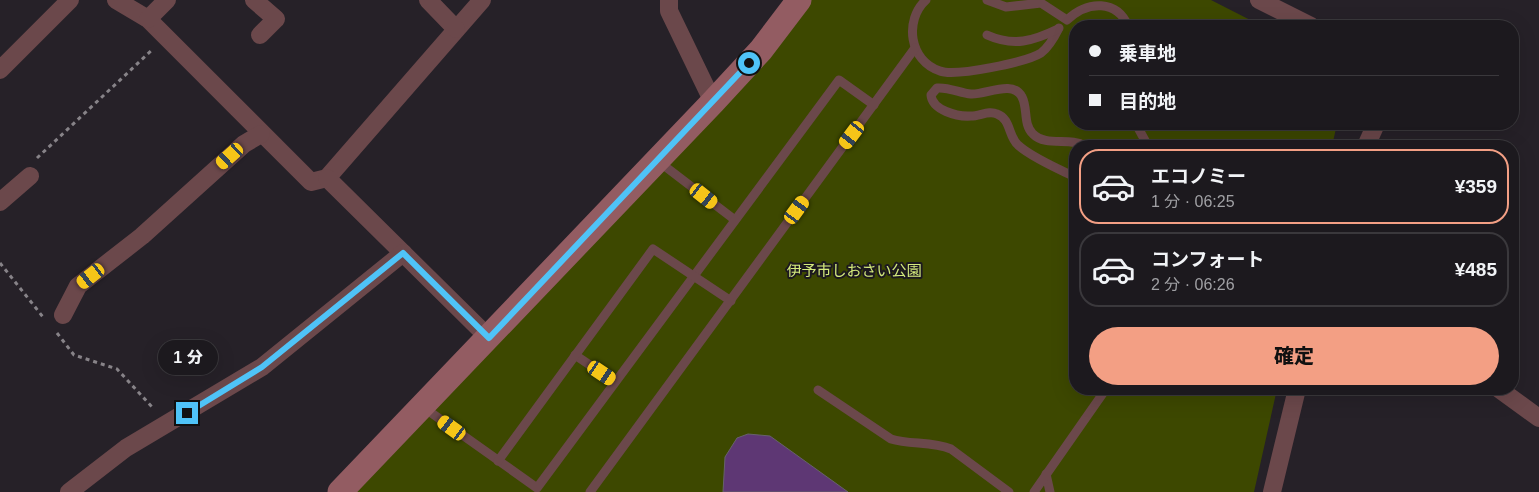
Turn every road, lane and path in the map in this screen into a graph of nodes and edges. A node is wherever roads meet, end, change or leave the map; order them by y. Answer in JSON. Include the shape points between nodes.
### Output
{"nodes":[{"id":1,"x":70,"y":0,"type":"edge"},
{"id":2,"x":116,"y":0,"type":"edge"},
{"id":3,"x":167,"y":0,"type":"edge"},
{"id":4,"x":254,"y":0,"type":"edge"},
{"id":5,"x":428,"y":0,"type":"edge"},
{"id":6,"x":482,"y":0,"type":"edge"},
{"id":7,"x":668,"y":0,"type":"edge"},
{"id":8,"x":799,"y":0,"type":"edge"},
{"id":9,"x":926,"y":0,"type":"edge"},
{"id":10,"x":987,"y":0,"type":"edge"},
{"id":11,"x":1259,"y":0,"type":"edge"},
{"id":12,"x":148,"y":19,"type":"junction"},
{"id":13,"x":1067,"y":20,"type":"junction"},
{"id":14,"x":1126,"y":20,"type":"edge"},
{"id":15,"x":1298,"y":20,"type":"edge"},
{"id":16,"x":1059,"y":28,"type":"junction"},
{"id":17,"x":456,"y":30,"type":"junction"},
{"id":18,"x":260,"y":35,"type":"dead end"},
{"id":19,"x":988,"y":35,"type":"dead end"},
{"id":20,"x":166,"y":37,"type":"junction"},
{"id":21,"x":915,"y":48,"type":"junction"},
{"id":22,"x":0,"y":70,"type":"edge"},
{"id":23,"x":713,"y":102,"type":"junction"},
{"id":24,"x":874,"y":105,"type":"junction"},
{"id":25,"x":261,"y":134,"type":"junction"},
{"id":26,"x":1069,"y":141,"type":"edge"},
{"id":27,"x":658,"y":160,"type":"junction"},
{"id":28,"x":1069,"y":174,"type":"edge"},
{"id":29,"x":30,"y":176,"type":"joint"},
{"id":30,"x":327,"y":178,"type":"junction"},
{"id":31,"x":0,"y":202,"type":"edge"},
{"id":32,"x":735,"y":220,"type":"junction"},
{"id":33,"x":403,"y":253,"type":"junction"},
{"id":34,"x":0,"y":263,"type":"edge"},
{"id":35,"x":694,"y":276,"type":"junction"},
{"id":36,"x":731,"y":301,"type":"junction"},
{"id":37,"x":56,"y":319,"type":"joint"},
{"id":38,"x":55,"y":332,"type":"dead end"},
{"id":39,"x":489,"y":338,"type":"junction"},
{"id":40,"x":575,"y":355,"type":"junction"},
{"id":41,"x":615,"y":382,"type":"junction"},
{"id":42,"x":818,"y":390,"type":"dead end"},
{"id":43,"x":1102,"y":395,"type":"edge"},
{"id":44,"x":1296,"y":395,"type":"edge"},
{"id":45,"x":1507,"y":395,"type":"edge"},
{"id":46,"x":422,"y":407,"type":"junction"},
{"id":47,"x":1539,"y":418,"type":"edge"},
{"id":48,"x":172,"y":422,"type":"junction"},
{"id":49,"x":498,"y":460,"type":"junction"},
{"id":50,"x":1046,"y":474,"type":"junction"},
{"id":51,"x":69,"y":492,"type":"edge"},
{"id":52,"x":340,"y":492,"type":"edge"},
{"id":53,"x":590,"y":492,"type":"edge"},
{"id":54,"x":1009,"y":492,"type":"edge"},
{"id":55,"x":1034,"y":492,"type":"edge"},
{"id":56,"x":1050,"y":492,"type":"edge"},
{"id":57,"x":1272,"y":492,"type":"edge"}],
"edges":[{"from":1,"to":22,"type":"street"},
{"from":2,"to":12,"type":"street"},
{"from":3,"to":12,"type":"street"},
{"from":4,"to":18,"type":"street","via":[[276,19]]},
{"from":5,"to":17,"type":"street"},
{"from":6,"to":17,"type":"street"},
{"from":7,"to":23,"type":"street","via":[[669,11]]},
{"from":8,"to":23,"type":"street","via":[[761,50]]},
{"from":9,"to":21,"type":"lane","via":[[918,8],[912,25]]},
{"from":10,"to":13,"type":"lane","via":[[1006,7],[1040,3]]},
{"from":11,"to":15,"type":"street"},
{"from":12,"to":20,"type":"street"},
{"from":13,"to":14,"type":"lane","via":[[1084,7],[1098,3],[1112,5]]},
{"from":13,"to":16,"type":"lane"},
{"from":16,"to":19,"type":"lane","via":[[1038,39],[1020,42],[1002,42]]},
{"from":16,"to":21,"type":"lane","via":[[1040,54],[956,73],[940,72],[924,62]]},
{"from":17,"to":30,"type":"street"},
{"from":20,"to":25,"type":"street"},
{"from":20,"to":29,"type":"path","via":[[28,166]]},
{"from":21,"to":24,"type":"lane"},
{"from":23,"to":27,"type":"street"},
{"from":24,"to":32,"type":"lane","via":[[839,80]]},
{"from":24,"to":36,"type":"lane"},
{"from":25,"to":30,"type":"street","via":[[311,182]]},
{"from":25,"to":37,"type":"street","via":[[237,150],[142,236],[78,286]]},
{"from":26,"to":28,"type":"lane","via":[[1042,139],[1033,134],[1021,94],[1014,90],[1004,88],[970,94],[945,87],[937,88],[931,95],[931,101],[937,107],[959,115],[969,117],[995,112],[1002,116],[1018,146]]},
{"from":27,"to":32,"type":"lane"},
{"from":27,"to":39,"type":"street"},
{"from":29,"to":31,"type":"street"},
{"from":30,"to":33,"type":"street"},
{"from":32,"to":35,"type":"lane"},
{"from":33,"to":39,"type":"street"},
{"from":33,"to":48,"type":"street","via":[[262,367]]},
{"from":34,"to":37,"type":"path"},
{"from":35,"to":36,"type":"lane"},
{"from":35,"to":40,"type":"lane","via":[[653,249]]},
{"from":35,"to":41,"type":"lane"},
{"from":36,"to":53,"type":"lane"},
{"from":38,"to":48,"type":"path","via":[[74,354],[117,369],[149,405]]},
{"from":39,"to":46,"type":"street"},
{"from":40,"to":41,"type":"lane"},
{"from":40,"to":49,"type":"lane"},
{"from":41,"to":49,"type":"lane","via":[[537,488]]},
{"from":42,"to":54,"type":"lane","via":[[891,439],[951,449]]},
{"from":43,"to":50,"type":"lane"},
{"from":44,"to":57,"type":"street"},
{"from":45,"to":47,"type":"street"},
{"from":46,"to":49,"type":"lane"},
{"from":46,"to":52,"type":"street"},
{"from":48,"to":51,"type":"street","via":[[126,448]]},
{"from":50,"to":55,"type":"lane"},
{"from":50,"to":56,"type":"lane"}]}
